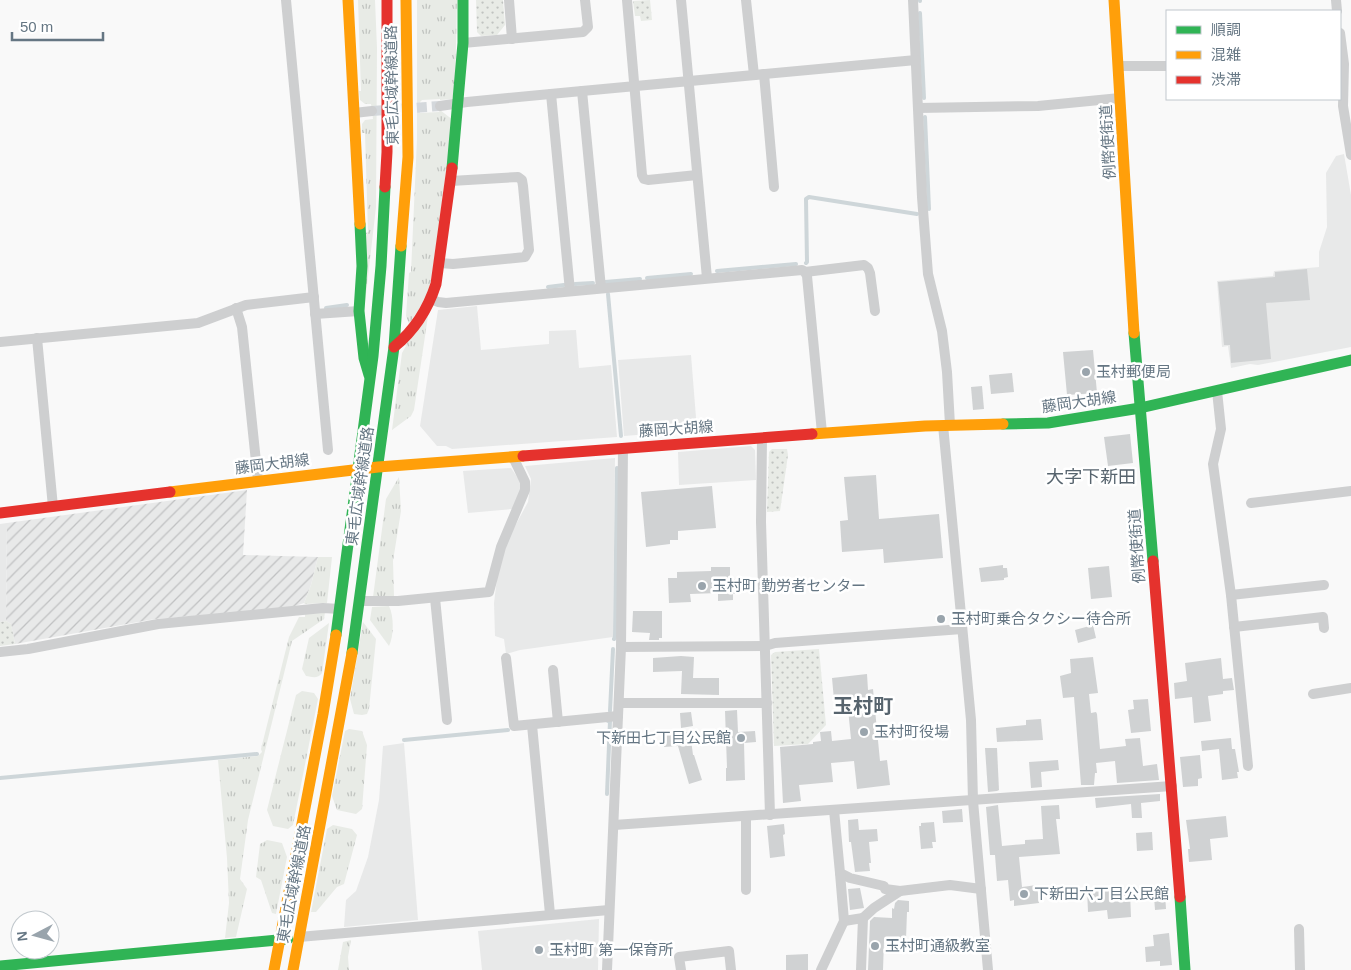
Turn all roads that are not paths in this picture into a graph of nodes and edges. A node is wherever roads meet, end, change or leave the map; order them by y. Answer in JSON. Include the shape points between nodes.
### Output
{"nodes":[{"id":1,"x":286,"y":0,"type":"edge"},
{"id":2,"x":348,"y":0,"type":"edge"},
{"id":3,"x":387,"y":0,"type":"edge"},
{"id":4,"x":406,"y":0,"type":"edge"},
{"id":5,"x":463,"y":0,"type":"edge"},
{"id":6,"x":509,"y":0,"type":"edge"},
{"id":7,"x":585,"y":0,"type":"edge"},
{"id":8,"x":627,"y":0,"type":"edge"},
{"id":9,"x":681,"y":0,"type":"edge"},
{"id":10,"x":746,"y":0,"type":"edge"},
{"id":11,"x":913,"y":0,"type":"edge"},
{"id":12,"x":1114,"y":0,"type":"edge"},
{"id":13,"x":512,"y":39,"type":"junction"},
{"id":14,"x":1341,"y":39,"type":"edge"},
{"id":15,"x":463,"y":42,"type":"junction"},
{"id":16,"x":916,"y":60,"type":"junction"},
{"id":17,"x":1345,"y":64,"type":"edge"},
{"id":18,"x":1118,"y":66,"type":"junction"},
{"id":19,"x":1166,"y":66,"type":"edge"},
{"id":20,"x":759,"y":75,"type":"junction"},
{"id":21,"x":688,"y":81,"type":"junction"},
{"id":22,"x":634,"y":86,"type":"junction"},
{"id":23,"x":582,"y":90,"type":"junction"},
{"id":24,"x":551,"y":94,"type":"junction"},
{"id":25,"x":1120,"y":98,"type":"junction"},
{"id":26,"x":458,"y":104,"type":"junction"},
{"id":27,"x":440,"y":106,"type":"tunnel mouth"},
{"id":28,"x":918,"y":108,"type":"junction"},
{"id":29,"x":372,"y":111,"type":"tunnel mouth"},
{"id":30,"x":354,"y":113,"type":"junction"},
{"id":31,"x":1351,"y":155,"type":"edge"},
{"id":32,"x":697,"y":176,"type":"junction"},
{"id":33,"x":451,"y":181,"type":"junction"},
{"id":34,"x":774,"y":186,"type":"dead end"},
{"id":35,"x":440,"y":263,"type":"junction"},
{"id":36,"x":806,"y":272,"type":"junction"},
{"id":37,"x":707,"y":278,"type":"junction"},
{"id":38,"x":601,"y":288,"type":"junction"},
{"id":39,"x":570,"y":291,"type":"junction"},
{"id":40,"x":314,"y":297,"type":"junction"},
{"id":41,"x":432,"y":299,"type":"junction"},
{"id":42,"x":236,"y":308,"type":"junction"},
{"id":43,"x":359,"y":311,"type":"junction"},
{"id":44,"x":875,"y":311,"type":"dead end"},
{"id":45,"x":315,"y":314,"type":"junction"},
{"id":46,"x":37,"y":338,"type":"junction"},
{"id":47,"x":0,"y":342,"type":"edge"},
{"id":48,"x":394,"y":346,"type":"junction"},
{"id":49,"x":1351,"y":360,"type":"edge"},
{"id":50,"x":370,"y":378,"type":"junction"},
{"id":51,"x":1217,"y":391,"type":"junction"},
{"id":52,"x":1140,"y":408,"type":"junction"},
{"id":53,"x":946,"y":425,"type":"junction"},
{"id":54,"x":822,"y":433,"type":"junction"},
{"id":55,"x":762,"y":438,"type":"junction"},
{"id":56,"x":623,"y":448,"type":"junction"},
{"id":57,"x":328,"y":450,"type":"dead end"},
{"id":58,"x":513,"y":457,"type":"junction"},
{"id":59,"x":378,"y":467,"type":"junction"},
{"id":60,"x":358,"y":469,"type":"junction"},
{"id":61,"x":258,"y":481,"type":"junction"},
{"id":62,"x":1351,"y":491,"type":"edge"},
{"id":63,"x":1251,"y":503,"type":"dead end"},
{"id":64,"x":53,"y":507,"type":"junction"},
{"id":65,"x":0,"y":513,"type":"edge"},
{"id":66,"x":1324,"y":586,"type":"dead end"},
{"id":67,"x":1231,"y":595,"type":"junction"},
{"id":68,"x":435,"y":598,"type":"junction"},
{"id":69,"x":360,"y":601,"type":"junction"},
{"id":70,"x":340,"y":609,"type":"junction"},
{"id":71,"x":1234,"y":627,"type":"junction"},
{"id":72,"x":1324,"y":628,"type":"dead end"},
{"id":73,"x":962,"y":629,"type":"junction"},
{"id":74,"x":765,"y":646,"type":"junction"},
{"id":75,"x":621,"y":648,"type":"junction"},
{"id":76,"x":0,"y":652,"type":"edge"},
{"id":77,"x":506,"y":658,"type":"dead end"},
{"id":78,"x":552,"y":670,"type":"dead end"},
{"id":79,"x":1351,"y":688,"type":"edge"},
{"id":80,"x":1312,"y":694,"type":"dead end"},
{"id":81,"x":618,"y":703,"type":"junction"},
{"id":82,"x":767,"y":703,"type":"junction"},
{"id":83,"x":618,"y":716,"type":"junction"},
{"id":84,"x":447,"y":720,"type":"dead end"},
{"id":85,"x":558,"y":722,"type":"junction"},
{"id":86,"x":532,"y":725,"type":"junction"},
{"id":87,"x":1248,"y":766,"type":"dead end"},
{"id":88,"x":1172,"y":786,"type":"junction"},
{"id":89,"x":973,"y":800,"type":"junction"},
{"id":90,"x":834,"y":810,"type":"junction"},
{"id":91,"x":770,"y":815,"type":"junction"},
{"id":92,"x":746,"y":816,"type":"junction"},
{"id":93,"x":614,"y":825,"type":"junction"},
{"id":94,"x":840,"y":874,"type":"junction"},
{"id":95,"x":746,"y":890,"type":"dead end"},
{"id":96,"x":981,"y":890,"type":"junction"},
{"id":97,"x":900,"y":891,"type":"junction"},
{"id":98,"x":609,"y":910,"type":"junction"},
{"id":99,"x":550,"y":914,"type":"junction"},
{"id":100,"x":863,"y":918,"type":"junction"},
{"id":101,"x":844,"y":921,"type":"junction"},
{"id":102,"x":1299,"y":929,"type":"dead end"},
{"id":103,"x":299,"y":937,"type":"junction"},
{"id":104,"x":278,"y":940,"type":"junction"},
{"id":105,"x":0,"y":966,"type":"edge"},
{"id":106,"x":274,"y":970,"type":"edge"},
{"id":107,"x":293,"y":970,"type":"edge"},
{"id":108,"x":607,"y":970,"type":"edge"},
{"id":109,"x":680,"y":970,"type":"edge"},
{"id":110,"x":731,"y":970,"type":"edge"},
{"id":111,"x":821,"y":970,"type":"edge"},
{"id":112,"x":861,"y":970,"type":"edge"},
{"id":113,"x":988,"y":970,"type":"edge"},
{"id":114,"x":1184,"y":970,"type":"edge"},
{"id":115,"x":1300,"y":970,"type":"edge"}],
"edges":[{"from":1,"to":40,"type":"street"},
{"from":2,"to":30,"type":"main road"},
{"from":3,"to":50,"type":"main road","name":"東毛広域幹線道路","via":[[385,190]]},
{"from":4,"to":48,"type":"main road","name":"東毛広域幹線道路","via":[[408,157]]},
{"from":5,"to":15,"type":"main road"},
{"from":6,"to":13,"type":"street"},
{"from":7,"to":13,"type":"street","via":[[588,27],[583,32]]},
{"from":8,"to":22,"type":"street"},
{"from":9,"to":21,"type":"street"},
{"from":10,"to":20,"type":"street"},
{"from":11,"to":16,"type":"street"},
{"from":12,"to":18,"type":"main road","name":"例幣使街道"},
{"from":13,"to":15,"type":"street"},
{"from":14,"to":17,"type":"street"},
{"from":15,"to":26,"type":"main road"},
{"from":16,"to":20,"type":"street"},
{"from":16,"to":28,"type":"street"},
{"from":17,"to":31,"type":"street","via":[[1342,106]]},
{"from":18,"to":19,"type":"street"},
{"from":18,"to":25,"type":"main road","name":"例幣使街道"},
{"from":20,"to":21,"type":"street"},
{"from":20,"to":34,"type":"street"},
{"from":21,"to":22,"type":"street"},
{"from":21,"to":32,"type":"street"},
{"from":22,"to":23,"type":"street"},
{"from":22,"to":32,"type":"street","via":[[644,179]]},
{"from":23,"to":24,"type":"street"},
{"from":23,"to":38,"type":"street"},
{"from":24,"to":26,"type":"street"},
{"from":24,"to":39,"type":"street"},
{"from":25,"to":28,"type":"street","via":[[1038,106]]},
{"from":25,"to":52,"type":"main road","name":"例幣使街道"},
{"from":26,"to":27,"type":"street"},
{"from":26,"to":33,"type":"main road"},
{"from":28,"to":53,"type":"street","via":[[928,274],[942,331],[948,381]]},
{"from":29,"to":30,"type":"street"},
{"from":30,"to":43,"type":"main road","via":[[362,266]]},
{"from":32,"to":37,"type":"street"},
{"from":33,"to":35,"type":"main road"},
{"from":33,"to":35,"type":"street","via":[[518,177],[522,180],[529,250],[525,257]]},
{"from":35,"to":41,"type":"main road"},
{"from":36,"to":37,"type":"street","via":[[797,270]]},
{"from":36,"to":44,"type":"street","via":[[864,265],[870,273]]},
{"from":36,"to":54,"type":"street"},
{"from":37,"to":38,"type":"street"},
{"from":38,"to":39,"type":"street"},
{"from":39,"to":41,"type":"street","via":[[446,303]]},
{"from":40,"to":42,"type":"street"},
{"from":40,"to":45,"type":"street"},
{"from":41,"to":48,"type":"main road","via":[[408,334]]},
{"from":42,"to":46,"type":"street","via":[[198,323]]},
{"from":42,"to":61,"type":"street","via":[[242,327]]},
{"from":43,"to":45,"type":"street"},
{"from":43,"to":50,"type":"main road","via":[[364,358]]},
{"from":45,"to":57,"type":"street"},
{"from":46,"to":47,"type":"street"},
{"from":46,"to":64,"type":"street"},
{"from":48,"to":59,"type":"main road","name":"東毛広域幹線道路"},
{"from":49,"to":51,"type":"main road","name":"藤岡大胡線"},
{"from":50,"to":60,"type":"main road","name":"東毛広域幹線道路"},
{"from":51,"to":52,"type":"main road","name":"藤岡大胡線"},
{"from":51,"to":67,"type":"street","via":[[1221,428],[1213,464]]},
{"from":52,"to":53,"type":"main road","name":"藤岡大胡線","via":[[1048,423]]},
{"from":52,"to":88,"type":"main road","name":"例幣使街道"},
{"from":53,"to":54,"type":"main road","name":"藤岡大胡線"},
{"from":53,"to":73,"type":"street"},
{"from":54,"to":55,"type":"main road","name":"藤岡大胡線"},
{"from":55,"to":56,"type":"main road","name":"藤岡大胡線"},
{"from":55,"to":74,"type":"street"},
{"from":56,"to":58,"type":"main road","name":"藤岡大胡線"},
{"from":56,"to":75,"type":"street"},
{"from":58,"to":59,"type":"main road","name":"藤岡大胡線"},
{"from":58,"to":68,"type":"street","via":[[525,482],[525,490],[502,547],[489,592]]},
{"from":59,"to":60,"type":"main road","name":"藤岡大胡線"},
{"from":59,"to":69,"type":"main road","name":"東毛広域幹線道路"},
{"from":60,"to":61,"type":"main road","name":"藤岡大胡線"},
{"from":60,"to":70,"type":"main road","name":"東毛広域幹線道路"},
{"from":61,"to":64,"type":"main road","name":"藤岡大胡線"},
{"from":62,"to":63,"type":"street"},
{"from":64,"to":65,"type":"main road","name":"藤岡大胡線"},
{"from":66,"to":67,"type":"street"},
{"from":67,"to":71,"type":"street"},
{"from":68,"to":69,"type":"street"},
{"from":68,"to":84,"type":"street"},
{"from":69,"to":103,"type":"main road","name":"東毛広域幹線道路"},
{"from":70,"to":76,"type":"street","via":[[158,624]]},
{"from":70,"to":104,"type":"main road","name":"東毛広域幹線道路","via":[[323,714]]},
{"from":71,"to":72,"type":"street","via":[[1323,617]]},
{"from":71,"to":87,"type":"street"},
{"from":73,"to":74,"type":"street"},
{"from":73,"to":89,"type":"street","via":[[971,720]]},
{"from":74,"to":75,"type":"street"},
{"from":74,"to":82,"type":"street"},
{"from":75,"to":81,"type":"street"},
{"from":77,"to":86,"type":"street","via":[[514,726]]},
{"from":78,"to":85,"type":"street"},
{"from":79,"to":80,"type":"street"},
{"from":81,"to":82,"type":"street"},
{"from":81,"to":83,"type":"street"},
{"from":82,"to":91,"type":"street"},
{"from":83,"to":85,"type":"street"},
{"from":83,"to":93,"type":"street"},
{"from":85,"to":86,"type":"street"},
{"from":86,"to":99,"type":"street"},
{"from":88,"to":89,"type":"street"},
{"from":88,"to":114,"type":"main road","name":"例幣使街道"},
{"from":89,"to":90,"type":"street"},
{"from":89,"to":96,"type":"street"},
{"from":90,"to":91,"type":"street"},
{"from":90,"to":94,"type":"street"},
{"from":91,"to":92,"type":"street"},
{"from":92,"to":93,"type":"street"},
{"from":92,"to":95,"type":"street"},
{"from":93,"to":98,"type":"street"},
{"from":94,"to":97,"type":"street"},
{"from":94,"to":101,"type":"street"},
{"from":96,"to":97,"type":"street","via":[[950,885]]},
{"from":96,"to":113,"type":"street"},
{"from":97,"to":100,"type":"street"},
{"from":98,"to":99,"type":"street"},
{"from":98,"to":108,"type":"street"},
{"from":99,"to":103,"type":"street"},
{"from":100,"to":101,"type":"street"},
{"from":100,"to":112,"type":"street"},
{"from":101,"to":111,"type":"street"},
{"from":102,"to":115,"type":"street"},
{"from":103,"to":104,"type":"main road"},
{"from":103,"to":107,"type":"main road","name":"東毛広域幹線道路"},
{"from":104,"to":105,"type":"main road"},
{"from":104,"to":106,"type":"main road","name":"東毛広域幹線道路"},
{"from":109,"to":110,"type":"street","via":[[679,957],[729,951]]}]}
